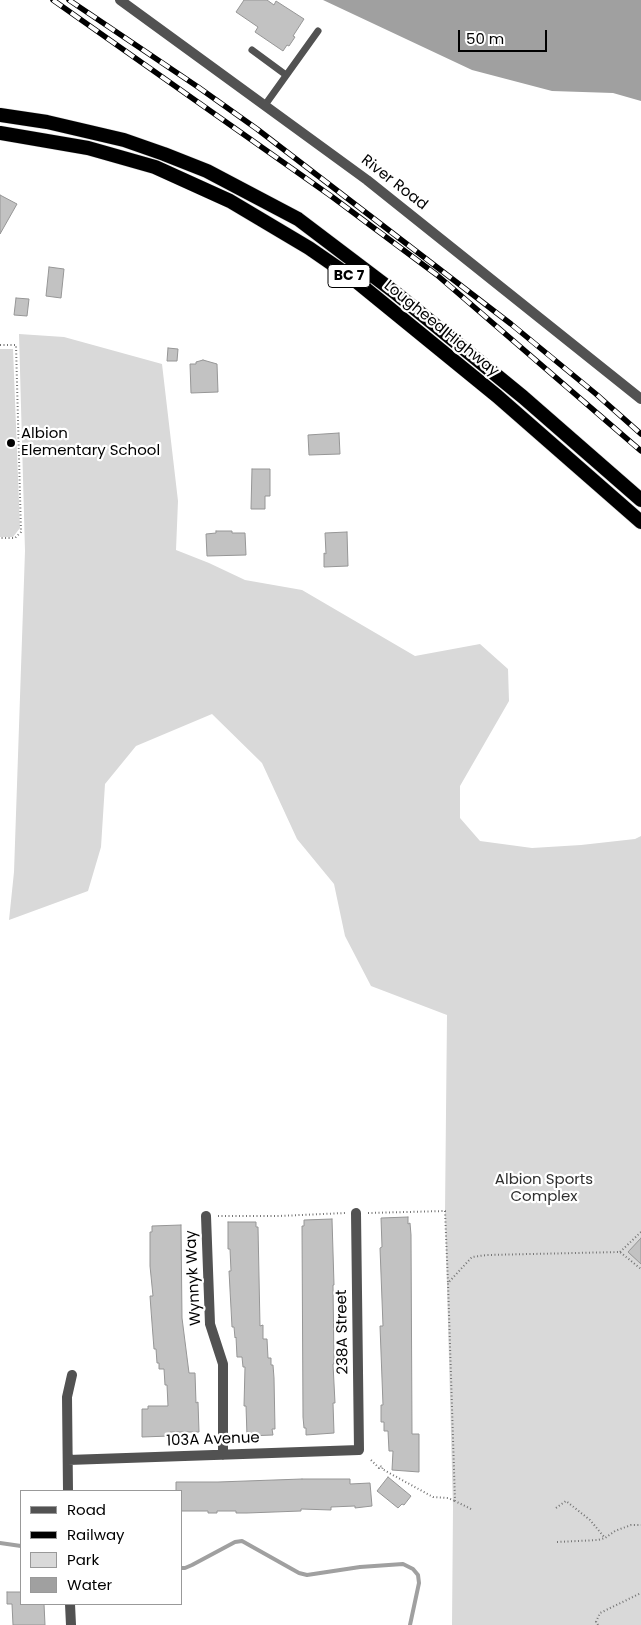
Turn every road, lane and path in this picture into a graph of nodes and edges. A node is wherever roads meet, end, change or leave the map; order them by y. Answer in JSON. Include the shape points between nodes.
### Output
{"nodes":[{"id":1,"x":120,"y":0,"type":"edge"},
{"id":2,"x":318,"y":31,"type":"dead end"},
{"id":3,"x":252,"y":50,"type":"dead end"},
{"id":4,"x":286,"y":75,"type":"junction"},
{"id":5,"x":265,"y":105,"type":"junction"},
{"id":6,"x":0,"y":115,"type":"edge"},
{"id":7,"x":0,"y":133,"type":"edge"},
{"id":8,"x":0,"y":345,"type":"edge"},
{"id":9,"x":641,"y":399,"type":"edge"},
{"id":10,"x":641,"y":500,"type":"edge"},
{"id":11,"x":641,"y":522,"type":"edge"},
{"id":12,"x":0,"y":538,"type":"edge"},
{"id":13,"x":379,"y":1212,"type":"dead end"},
{"id":14,"x":356,"y":1213,"type":"dead end"},
{"id":15,"x":335,"y":1214,"type":"dead end"},
{"id":16,"x":206,"y":1216,"type":"dead end"},
{"id":17,"x":228,"y":1216,"type":"dead end"},
{"id":18,"x":641,"y":1232,"type":"edge"},
{"id":19,"x":620,"y":1252,"type":"junction"},
{"id":20,"x":641,"y":1269,"type":"edge"},
{"id":21,"x":448,"y":1283,"type":"junction"},
{"id":22,"x":72,"y":1375,"type":"dead end"},
{"id":23,"x":359,"y":1450,"type":"joint"},
{"id":24,"x":224,"y":1455,"type":"junction"},
{"id":25,"x":68,"y":1460,"type":"junction"},
{"id":26,"x":371,"y":1460,"type":"dead end"},
{"id":27,"x":68,"y":1490,"type":"edge"},
{"id":28,"x":455,"y":1501,"type":"junction"},
{"id":29,"x":556,"y":1508,"type":"dead end"},
{"id":30,"x":471,"y":1509,"type":"dead end"},
{"id":31,"x":641,"y":1525,"type":"edge"},
{"id":32,"x":605,"y":1538,"type":"junction"},
{"id":33,"x":557,"y":1542,"type":"dead end"},
{"id":34,"x":641,"y":1593,"type":"edge"},
{"id":35,"x":70,"y":1605,"type":"edge"},
{"id":36,"x":71,"y":1625,"type":"edge"},
{"id":37,"x":598,"y":1625,"type":"edge"}],
"edges":[{"from":1,"to":5,"type":"street","name":"River Road"},
{"from":2,"to":4,"type":"lane"},
{"from":3,"to":4,"type":"lane"},
{"from":4,"to":5,"type":"lane"},
{"from":5,"to":9,"type":"street","name":"River Road","via":[[366,180]]},
{"from":6,"to":10,"type":"highway","name":"Lougheed Highway","number":"BC 7","via":[[124,140],[207,171],[298,219],[523,396]]},
{"from":7,"to":11,"type":"highway","name":"Lougheed Highway","number":"BC 7","via":[[88,148],[155,167],[230,201],[309,248],[351,277],[497,396]]},
{"from":8,"to":12,"type":"path","via":[[16,345],[21,532],[15,538]]},
{"from":13,"to":21,"type":"path","via":[[446,1210]]},
{"from":14,"to":23,"type":"street","name":"238A Street"},
{"from":15,"to":17,"type":"path"},
{"from":16,"to":24,"type":"street","name":"Wynnyk Way","via":[[210,1324],[223,1364]]},
{"from":18,"to":19,"type":"path"},
{"from":19,"to":20,"type":"path"},
{"from":19,"to":21,"type":"path","via":[[472,1257]]},
{"from":21,"to":28,"type":"path"},
{"from":22,"to":25,"type":"street","via":[[67,1397]]},
{"from":23,"to":24,"type":"street","name":"103A Avenue"},
{"from":24,"to":25,"type":"street","name":"103A Avenue"},
{"from":25,"to":27,"type":"street"},
{"from":26,"to":28,"type":"path","via":[[379,1468],[383,1467],[433,1497]]},
{"from":28,"to":30,"type":"path"},
{"from":29,"to":32,"type":"path","via":[[566,1502],[590,1520]]},
{"from":31,"to":32,"type":"path","via":[[631,1525]]},
{"from":32,"to":33,"type":"path"},
{"from":34,"to":37,"type":"path","via":[[600,1613]]},
{"from":35,"to":36,"type":"street"}]}
